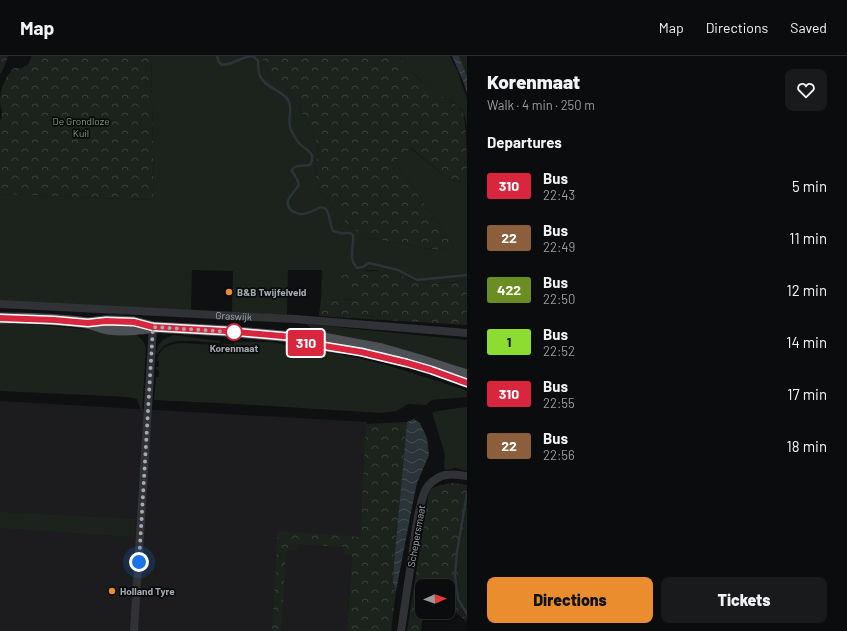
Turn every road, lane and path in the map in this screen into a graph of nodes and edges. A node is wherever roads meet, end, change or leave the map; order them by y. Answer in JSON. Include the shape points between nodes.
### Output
{"nodes":[{"id":1,"x":0,"y":304,"type":"edge"},
{"id":2,"x":0,"y":318,"type":"edge"},
{"id":3,"x":153,"y":327,"type":"junction"},
{"id":4,"x":467,"y":333,"type":"edge"},
{"id":5,"x":293,"y":337,"type":"junction"},
{"id":6,"x":467,"y":375,"type":"edge"},
{"id":7,"x":467,"y":383,"type":"edge"},
{"id":8,"x":463,"y":475,"type":"edge"},
{"id":9,"x":134,"y":631,"type":"edge"},
{"id":10,"x":401,"y":631,"type":"edge"}],
"edges":[{"from":1,"to":4,"type":"street","name":"Graswijk","via":[[295,319]]},
{"from":2,"to":3,"type":"main road","name":"Graswijk","via":[[88,323],[134,322]]},
{"from":3,"to":5,"type":"main road","name":"Graswijk"},
{"from":3,"to":9,"type":"street"},
{"from":5,"to":6,"type":"main road","name":"Graswijk","via":[[307,335],[382,349]]},
{"from":5,"to":7,"type":"main road","name":"Graswijk","via":[[306,343],[407,363]]},
{"from":8,"to":10,"type":"street","name":"Schepersmaat","via":[[447,474],[437,478],[427,487],[423,496]]}]}
